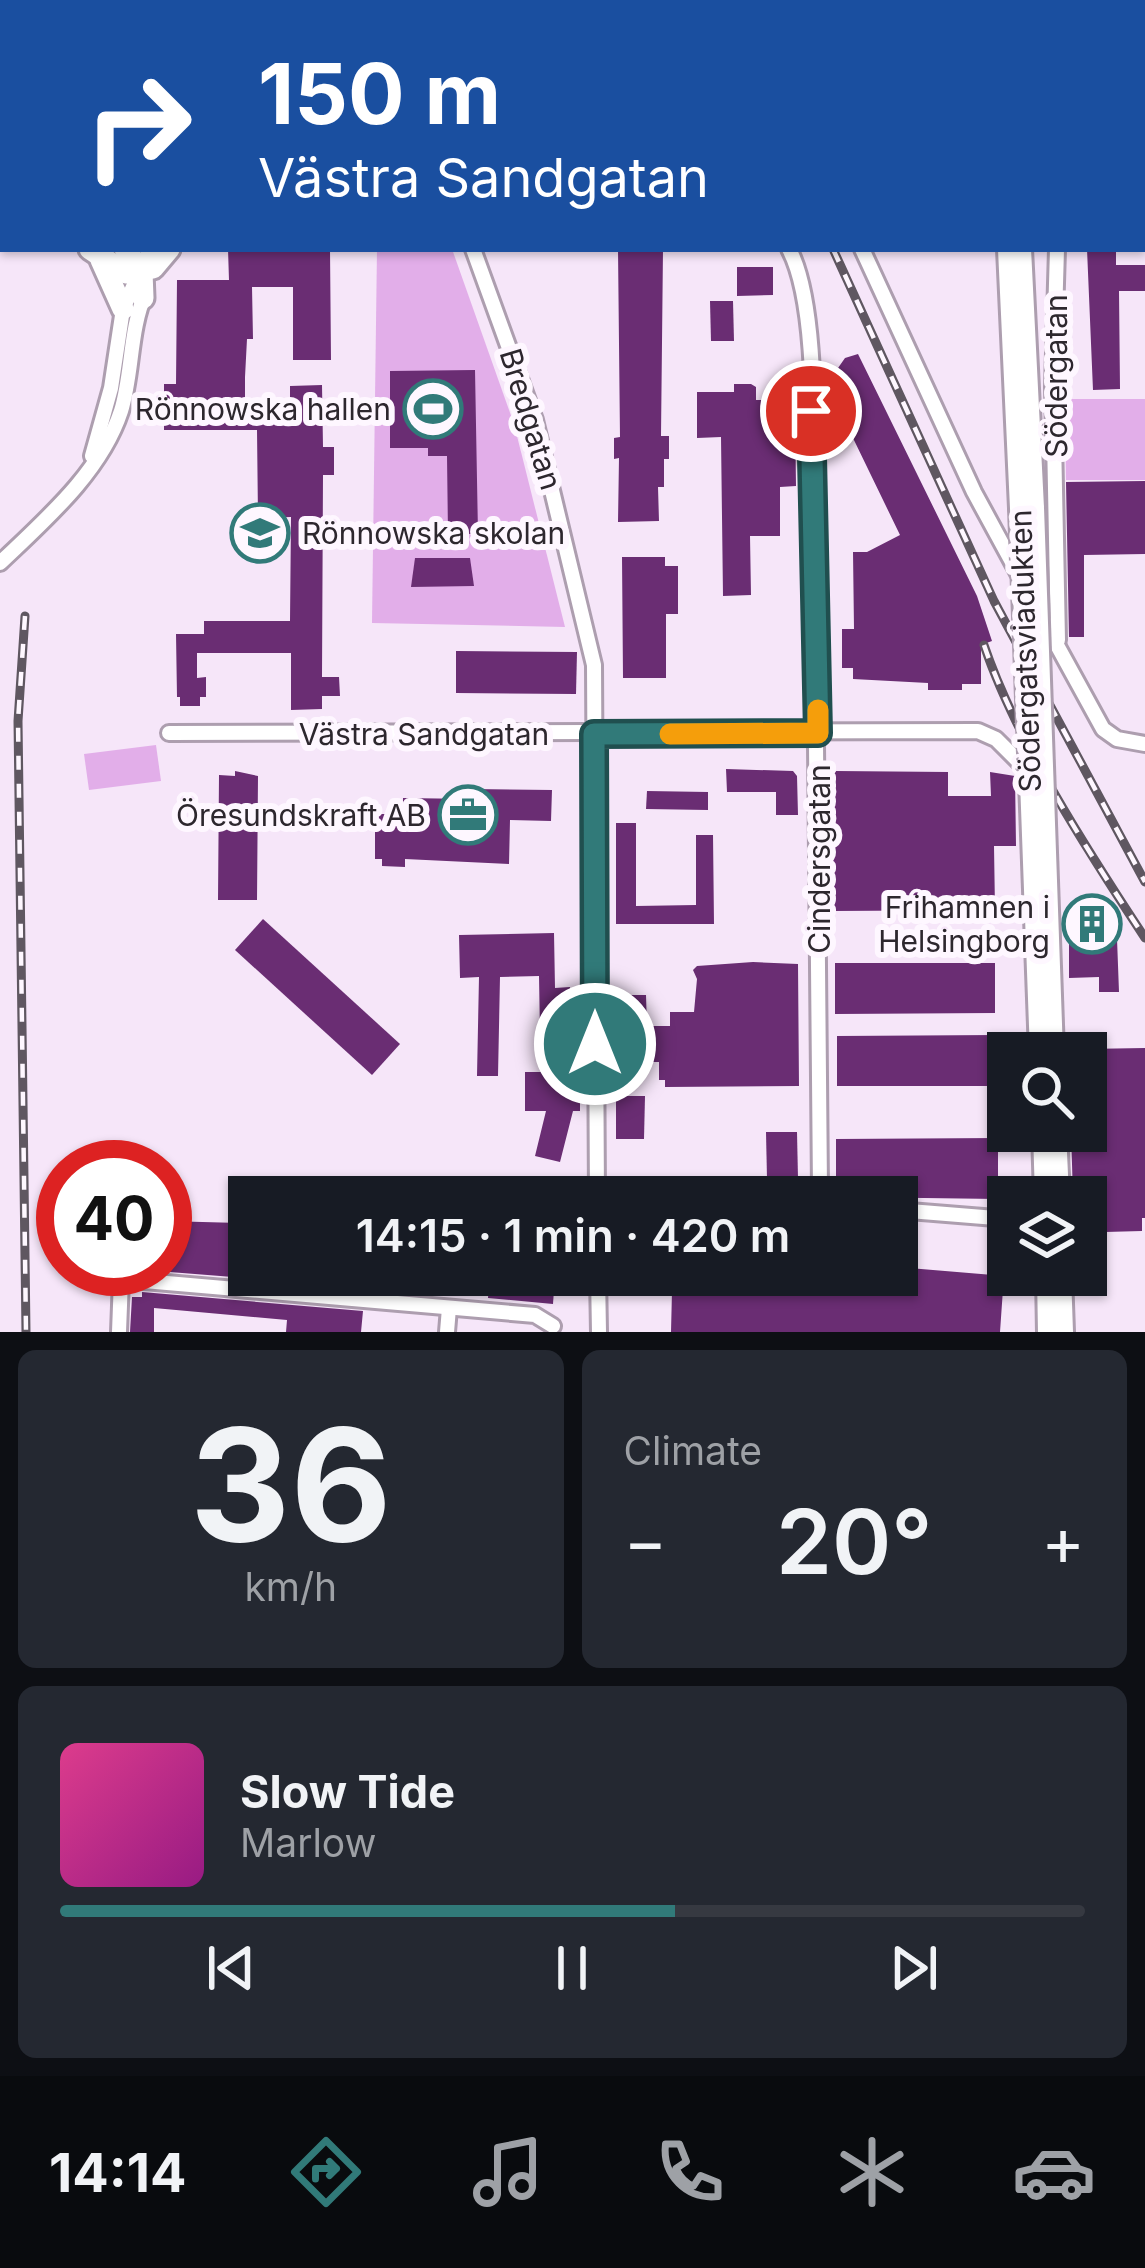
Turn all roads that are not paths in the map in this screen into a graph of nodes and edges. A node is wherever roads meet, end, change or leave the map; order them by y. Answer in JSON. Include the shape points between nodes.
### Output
{"nodes":[{"id":1,"x":474,"y":252,"type":"edge"},
{"id":2,"x":790,"y":252,"type":"edge"},
{"id":3,"x":863,"y":252,"type":"edge"},
{"id":4,"x":1006,"y":252,"type":"edge"},
{"id":5,"x":1022,"y":252,"type":"edge"},
{"id":6,"x":1033,"y":252,"type":"edge"},
{"id":7,"x":1058,"y":252,"type":"edge"},
{"id":8,"x":95,"y":254,"type":"edge"},
{"id":9,"x":146,"y":260,"type":"edge"},
{"id":10,"x":1024,"y":280,"type":"junction"},
{"id":11,"x":133,"y":304,"type":"junction"},
{"id":12,"x":88,"y":466,"type":"junction"},
{"id":13,"x":1027,"y":508,"type":"junction"},
{"id":14,"x":0,"y":563,"type":"edge"},
{"id":15,"x":1058,"y":647,"type":"junction"},
{"id":16,"x":169,"y":733,"type":"dead end"},
{"id":17,"x":818,"y":733,"type":"junction"},
{"id":18,"x":594,"y":734,"type":"junction"},
{"id":19,"x":1145,"y":744,"type":"edge"},
{"id":20,"x":1046,"y":1032,"type":"edge"},
{"id":21,"x":1046,"y":1032,"type":"edge"},
{"id":22,"x":597,"y":1176,"type":"edge"},
{"id":23,"x":820,"y":1176,"type":"edge"},
{"id":24,"x":918,"y":1212,"type":"edge"},
{"id":25,"x":987,"y":1217,"type":"edge"},
{"id":26,"x":598,"y":1296,"type":"edge"},
{"id":27,"x":1046,"y":1296,"type":"edge"},
{"id":28,"x":1063,"y":1296,"type":"edge"},
{"id":29,"x":449,"y":1308,"type":"junction"},
{"id":30,"x":553,"y":1326,"type":"dead end"},
{"id":31,"x":119,"y":1332,"type":"edge"},
{"id":32,"x":447,"y":1332,"type":"edge"},
{"id":33,"x":599,"y":1332,"type":"edge"},
{"id":34,"x":1047,"y":1332,"type":"edge"},
{"id":35,"x":1064,"y":1332,"type":"edge"}],
"edges":[{"from":1,"to":18,"type":"street","name":"Bredgatan","via":[[535,420],[567,539],[594,665]]},
{"from":2,"to":17,"type":"street","name":"Cindersgatan","via":[[810,365]]},
{"from":3,"to":15,"type":"street","via":[[974,492]]},
{"from":4,"to":13,"type":"main road","name":"Södergatsviadukten"},
{"from":5,"to":10,"type":"main road","name":"Södergatsviadukten"},
{"from":6,"to":10,"type":"main road"},
{"from":7,"to":15,"type":"street","name":"Södergatan"},
{"from":8,"to":9,"type":"highway","via":[[118,270]]},
{"from":8,"to":11,"type":"highway"},
{"from":9,"to":11,"type":"highway"},
{"from":10,"to":13,"type":"main road","name":"Södergatsviadukten"},
{"from":11,"to":12,"type":"street"},
{"from":11,"to":12,"type":"street","via":[[122,407]]},
{"from":12,"to":14,"type":"street"},
{"from":13,"to":21,"type":"main road","name":"Södergatsviadukten","bridge":true},
{"from":15,"to":19,"type":"street","via":[[1103,729]]},
{"from":16,"to":18,"type":"street","name":"Västra Sandgatan"},
{"from":17,"to":18,"type":"street","name":"Västra Sandgatan"},
{"from":17,"to":20,"type":"street","name":"Västra Sandgatan","via":[[978,731],[1030,773],[1039,802]]},
{"from":17,"to":23,"type":"street","name":"Cindersgatan"},
{"from":18,"to":22,"type":"street","name":"Bredgatan"},
{"from":24,"to":25,"type":"street"},
{"from":26,"to":33,"type":"street"},
{"from":27,"to":34,"type":"main road"},
{"from":28,"to":35,"type":"main road"},
{"from":29,"to":30,"type":"street","via":[[535,1315]]},
{"from":29,"to":31,"type":"street","via":[[121,1280]]},
{"from":29,"to":32,"type":"street"}]}
